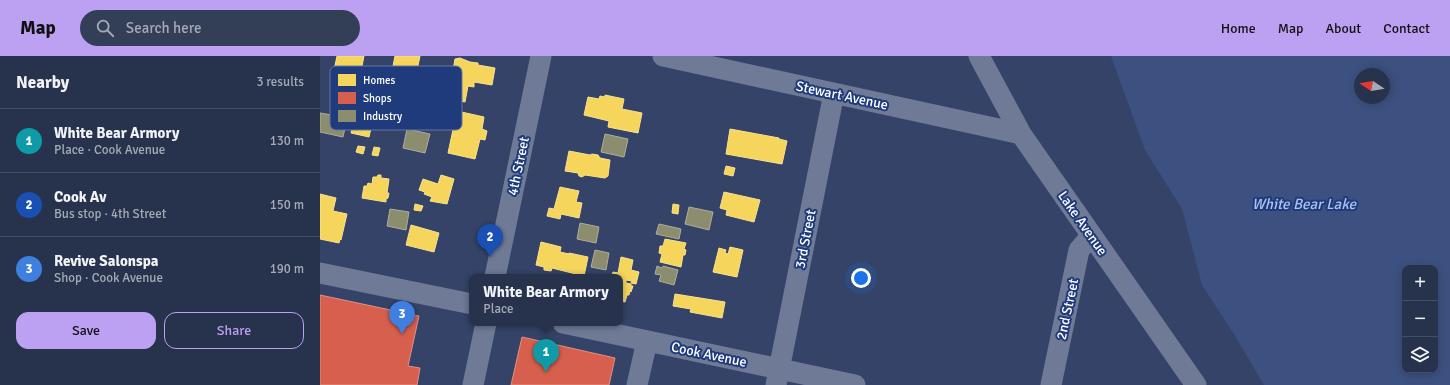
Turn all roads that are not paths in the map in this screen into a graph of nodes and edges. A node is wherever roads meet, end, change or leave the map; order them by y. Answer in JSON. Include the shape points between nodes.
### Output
{"nodes":[{"id":1,"x":541,"y":56,"type":"edge"},
{"id":2,"x":663,"y":56,"type":"edge"},
{"id":3,"x":979,"y":56,"type":"edge"},
{"id":4,"x":834,"y":93,"type":"junction"},
{"id":5,"x":1021,"y":134,"type":"junction"},
{"id":6,"x":1092,"y":236,"type":"junction"},
{"id":7,"x":320,"y":273,"type":"edge"},
{"id":8,"x":496,"y":274,"type":"edge"},
{"id":9,"x":469,"y":303,"type":"edge"},
{"id":10,"x":485,"y":326,"type":"edge"},
{"id":11,"x":578,"y":326,"type":"edge"},
{"id":12,"x":646,"y":340,"type":"junction"},
{"id":13,"x":778,"y":377,"type":"edge"},
{"id":14,"x":473,"y":385,"type":"edge"},
{"id":15,"x":637,"y":385,"type":"edge"},
{"id":16,"x":855,"y":385,"type":"edge"},
{"id":17,"x":1051,"y":385,"type":"edge"},
{"id":18,"x":1196,"y":385,"type":"edge"}],
"edges":[{"from":1,"to":8,"type":"street","name":"4th Street"},
{"from":2,"to":4,"type":"street","name":"Stewart Avenue"},
{"from":3,"to":5,"type":"street","name":"Lake Avenue"},
{"from":4,"to":5,"type":"street","name":"Stewart Avenue"},
{"from":4,"to":13,"type":"street","name":"3rd Street"},
{"from":5,"to":6,"type":"street","name":"Lake Avenue"},
{"from":6,"to":17,"type":"street","name":"2nd Street","via":[[1079,250]]},
{"from":6,"to":18,"type":"street","name":"Lake Avenue"},
{"from":7,"to":9,"type":"street"},
{"from":10,"to":14,"type":"street"},
{"from":11,"to":12,"type":"street","name":"Cook Avenue"},
{"from":12,"to":13,"type":"street","name":"Cook Avenue"},
{"from":12,"to":15,"type":"street"},
{"from":13,"to":16,"type":"street","name":"Cook Avenue"}]}
